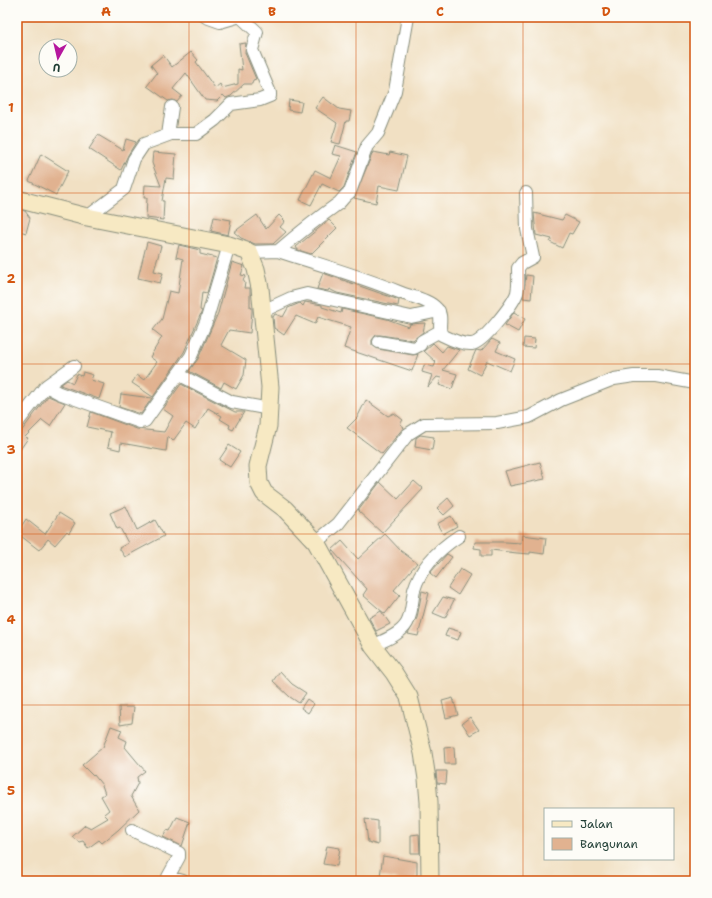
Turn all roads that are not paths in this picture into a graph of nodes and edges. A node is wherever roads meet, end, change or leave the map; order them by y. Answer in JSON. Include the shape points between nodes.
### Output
{"nodes":[{"id":1,"x":206,"y":17,"type":"edge"},
{"id":2,"x":237,"y":17,"type":"edge"},
{"id":3,"x":241,"y":17,"type":"edge"},
{"id":4,"x":408,"y":17,"type":"edge"},
{"id":5,"x":172,"y":108,"type":"dead end"},
{"id":6,"x":168,"y":135,"type":"junction"},
{"id":7,"x":526,"y":193,"type":"dead end"},
{"id":8,"x":17,"y":199,"type":"edge"},
{"id":9,"x":87,"y":216,"type":"junction"},
{"id":10,"x":229,"y":245,"type":"junction"},
{"id":11,"x":278,"y":251,"type":"junction"},
{"id":12,"x":249,"y":252,"type":"junction"},
{"id":13,"x":263,"y":311,"type":"junction"},
{"id":14,"x":439,"y":311,"type":"junction"},
{"id":15,"x":440,"y":331,"type":"junction"},
{"id":16,"x":379,"y":342,"type":"dead end"},
{"id":17,"x":74,"y":366,"type":"dead end"},
{"id":18,"x":178,"y":374,"type":"junction"},
{"id":19,"x":695,"y":383,"type":"edge"},
{"id":20,"x":46,"y":386,"type":"junction"},
{"id":21,"x":270,"y":409,"type":"junction"},
{"id":22,"x":17,"y":423,"type":"edge"},
{"id":23,"x":459,"y":536,"type":"dead end"},
{"id":24,"x":316,"y":542,"type":"junction"},
{"id":25,"x":374,"y":646,"type":"junction"},
{"id":26,"x":132,"y":830,"type":"dead end"},
{"id":27,"x":168,"y":879,"type":"edge"},
{"id":28,"x":183,"y":881,"type":"edge"},
{"id":29,"x":430,"y":881,"type":"edge"}],
"edges":[{"from":1,"to":2,"type":"street","via":[[220,22]]},
{"from":3,"to":6,"type":"street","via":[[257,32],[252,50],[270,96],[231,104],[196,134]]},
{"from":4,"to":11,"type":"street","via":[[395,91],[378,133],[367,146],[353,187],[340,202]]},
{"from":5,"to":6,"type":"street"},
{"from":6,"to":9,"type":"street","via":[[150,141],[140,148],[124,189]]},
{"from":7,"to":15,"type":"street","via":[[527,229],[533,257],[522,262],[518,268],[519,280],[513,301],[498,321],[475,343],[460,342],[444,336]]},
{"from":8,"to":9,"type":"street"},
{"from":9,"to":10,"type":"street"},
{"from":10,"to":12,"type":"street"},
{"from":10,"to":18,"type":"street","via":[[206,322],[191,356]]},
{"from":11,"to":12,"type":"street"},
{"from":11,"to":14,"type":"street","via":[[390,288],[427,302]]},
{"from":12,"to":13,"type":"street","via":[[256,269]]},
{"from":13,"to":14,"type":"street","via":[[303,294],[411,317]]},
{"from":13,"to":21,"type":"street"},
{"from":14,"to":15,"type":"street"},
{"from":15,"to":16,"type":"street","via":[[414,348]]},
{"from":17,"to":20,"type":"street"},
{"from":18,"to":20,"type":"street","via":[[143,422],[59,394]]},
{"from":18,"to":21,"type":"street","via":[[232,402]]},
{"from":19,"to":24,"type":"street","via":[[657,376],[614,379],[561,400],[530,417],[497,422],[424,424],[408,434],[338,524]]},
{"from":20,"to":22,"type":"street"},
{"from":21,"to":24,"type":"street","via":[[258,466],[259,483],[264,493],[285,509]]},
{"from":23,"to":25,"type":"street","via":[[443,547],[423,572],[415,589],[406,623],[392,636]]},
{"from":24,"to":25,"type":"street"},
{"from":25,"to":29,"type":"street","via":[[409,697],[418,730],[429,802]]},
{"from":26,"to":27,"type":"street","via":[[179,853],[180,857]]},
{"from":27,"to":28,"type":"street"}]}
